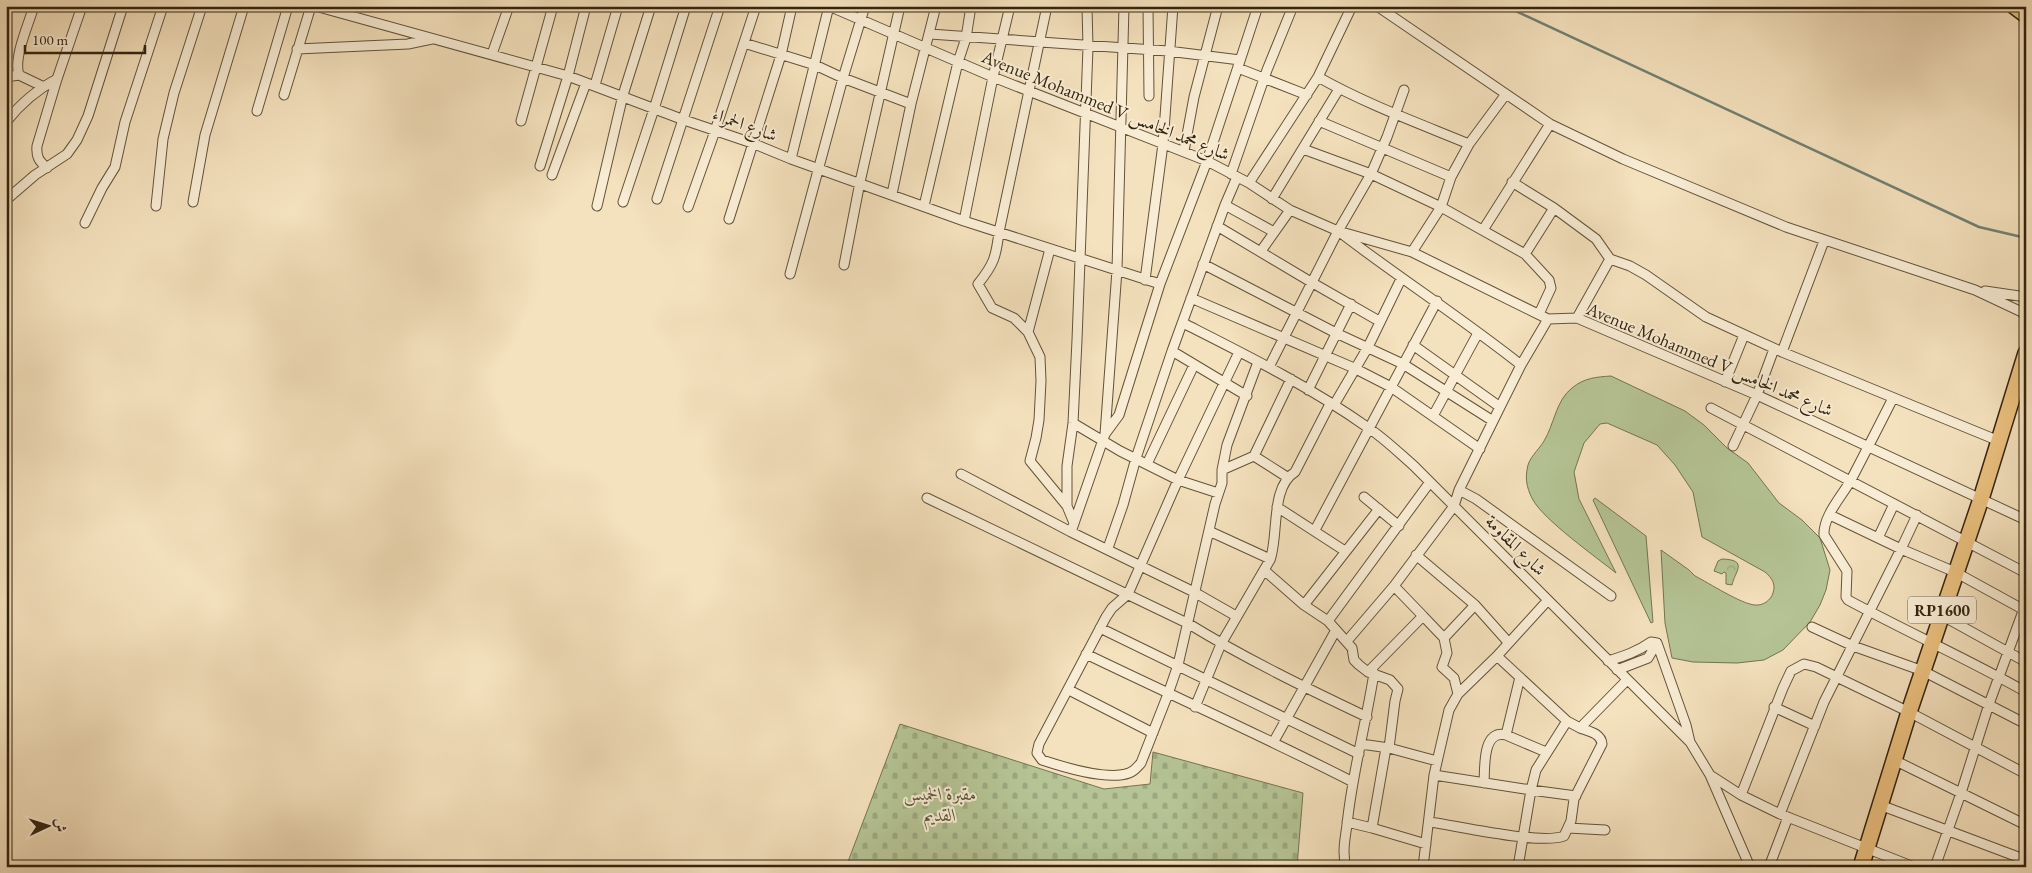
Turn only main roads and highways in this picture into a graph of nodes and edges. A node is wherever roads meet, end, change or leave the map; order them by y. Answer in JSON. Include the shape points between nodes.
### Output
{"nodes":[{"id":1,"x":2014,"y":6,"type":"edge"},
{"id":2,"x":2026,"y":15,"type":"edge"},
{"id":3,"x":2026,"y":353,"type":"edge"},
{"id":4,"x":1861,"y":867,"type":"edge"}],
"edges":[{"from":1,"to":2,"type":"main road"},
{"from":3,"to":4,"type":"main road","number":"RP1600"}]}
